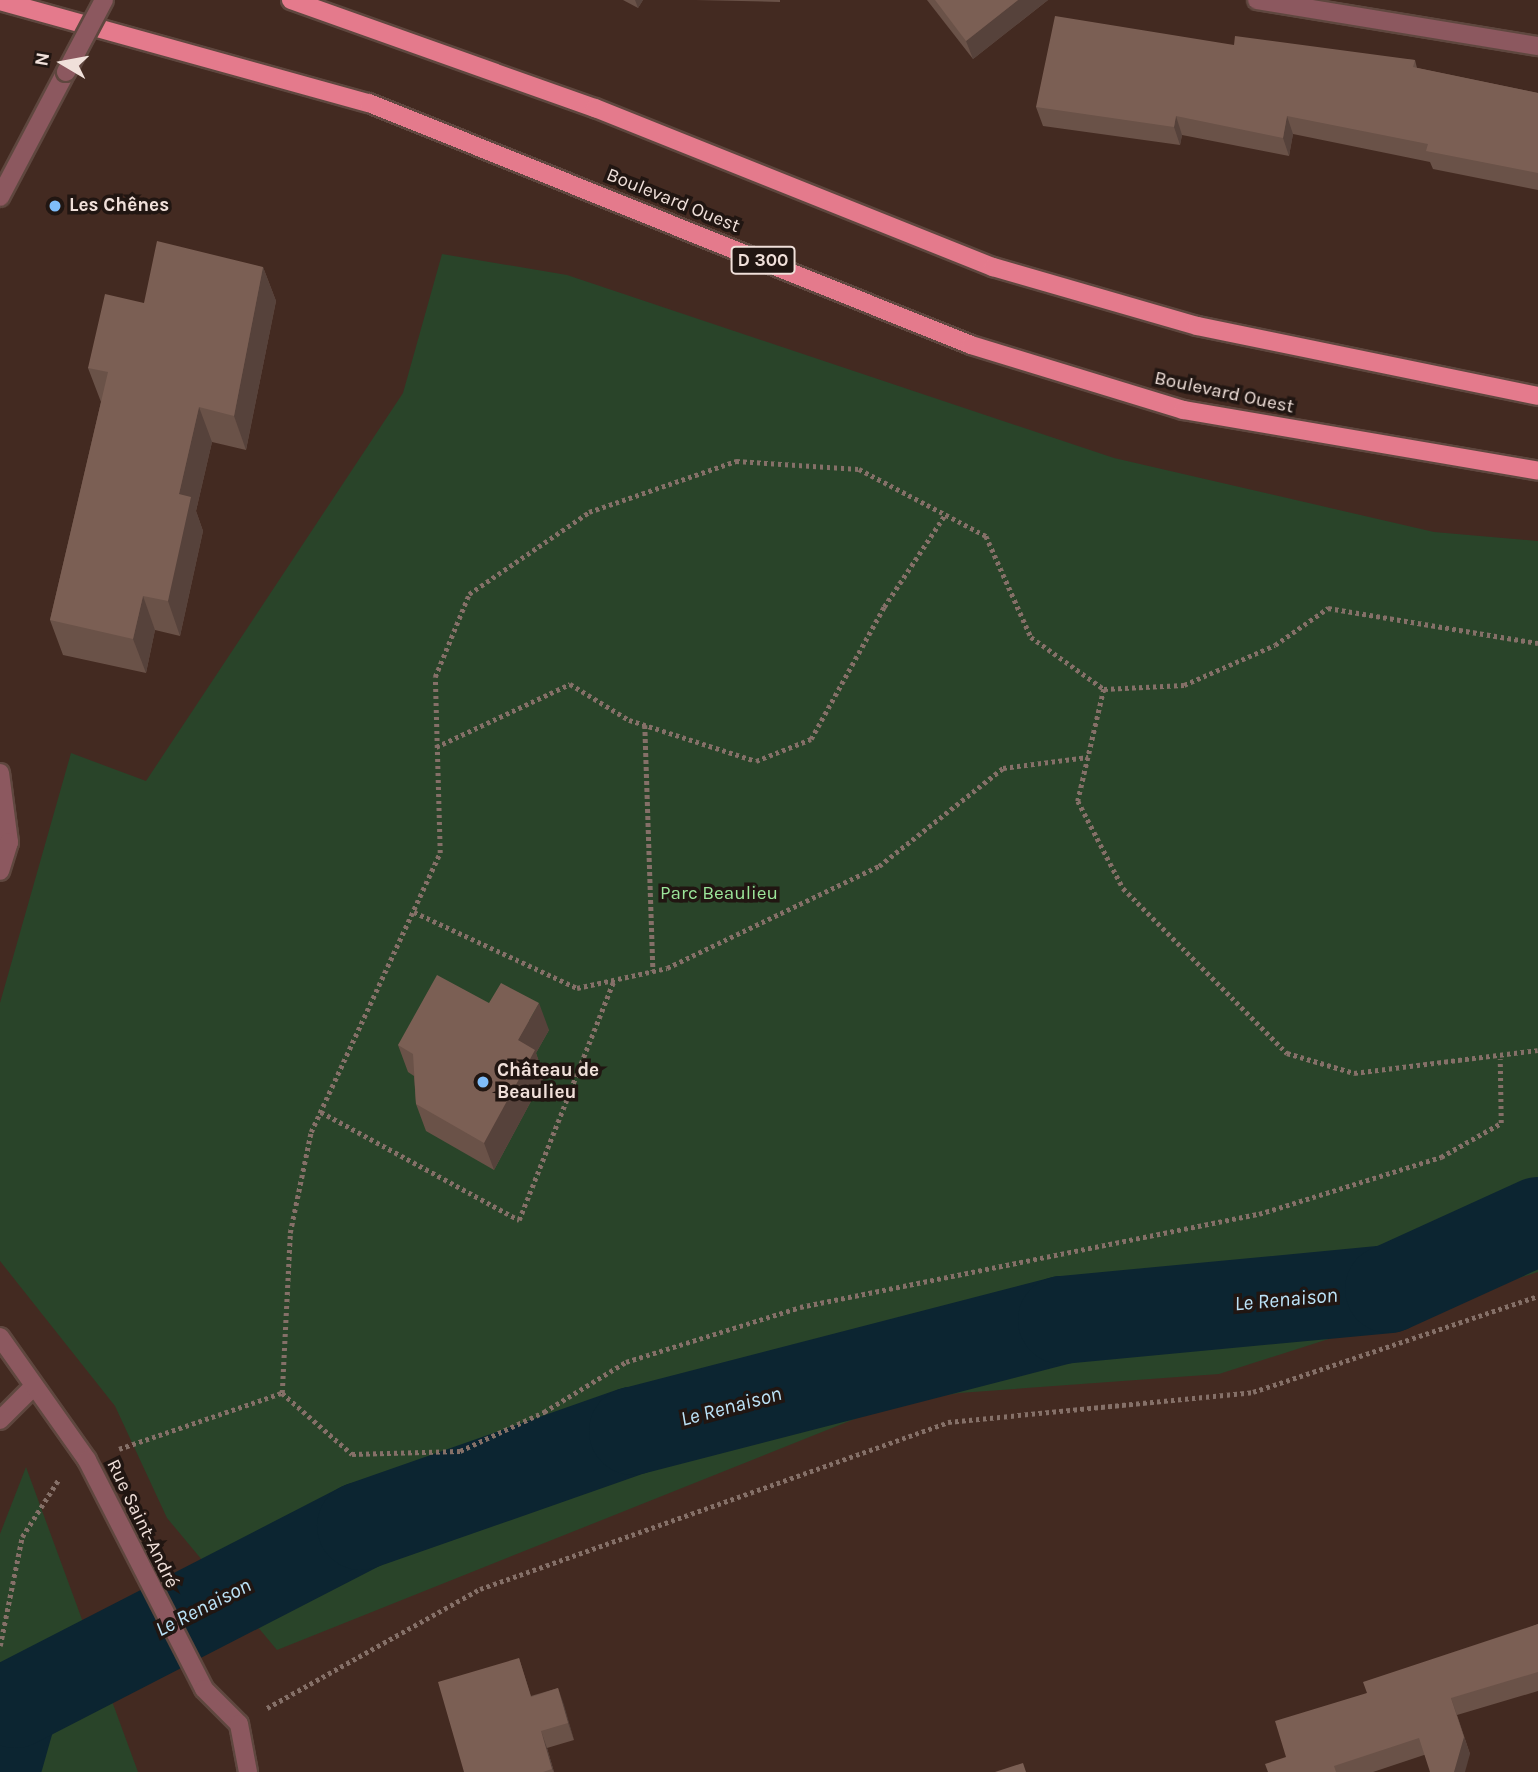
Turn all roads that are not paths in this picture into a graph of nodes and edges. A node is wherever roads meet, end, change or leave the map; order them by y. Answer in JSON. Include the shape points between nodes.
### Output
{"nodes":[{"id":1,"x":104,"y":0,"type":"edge"},
{"id":2,"x":291,"y":0,"type":"edge"},
{"id":3,"x":1257,"y":0,"type":"edge"},
{"id":4,"x":0,"y":1,"type":"edge"},
{"id":5,"x":1538,"y":46,"type":"edge"},
{"id":6,"x":0,"y":197,"type":"edge"},
{"id":7,"x":1538,"y":396,"type":"edge"},
{"id":8,"x":1538,"y":471,"type":"edge"},
{"id":9,"x":0,"y":773,"type":"edge"},
{"id":10,"x":0,"y":872,"type":"edge"},
{"id":11,"x":0,"y":1337,"type":"edge"},
{"id":12,"x":34,"y":1386,"type":"junction"},
{"id":13,"x":0,"y":1420,"type":"edge"},
{"id":14,"x":248,"y":1772,"type":"edge"}],
"edges":[{"from":1,"to":6,"type":"street","bridge":true},
{"from":2,"to":7,"type":"main road","via":[[596,108],[993,267],[1196,326]]},
{"from":3,"to":5,"type":"street"},
{"from":4,"to":8,"type":"main road","name":"Boulevard Ouest","number":"D 300","via":[[369,103],[971,345],[1183,410]]},
{"from":9,"to":10,"type":"street","via":[[9,842]]},
{"from":11,"to":12,"type":"street","name":"Rue Saint-André"},
{"from":12,"to":13,"type":"street"},
{"from":12,"to":14,"type":"street","name":"Rue Saint-André","via":[[87,1460],[114,1522],[204,1689],[239,1724]]}]}
